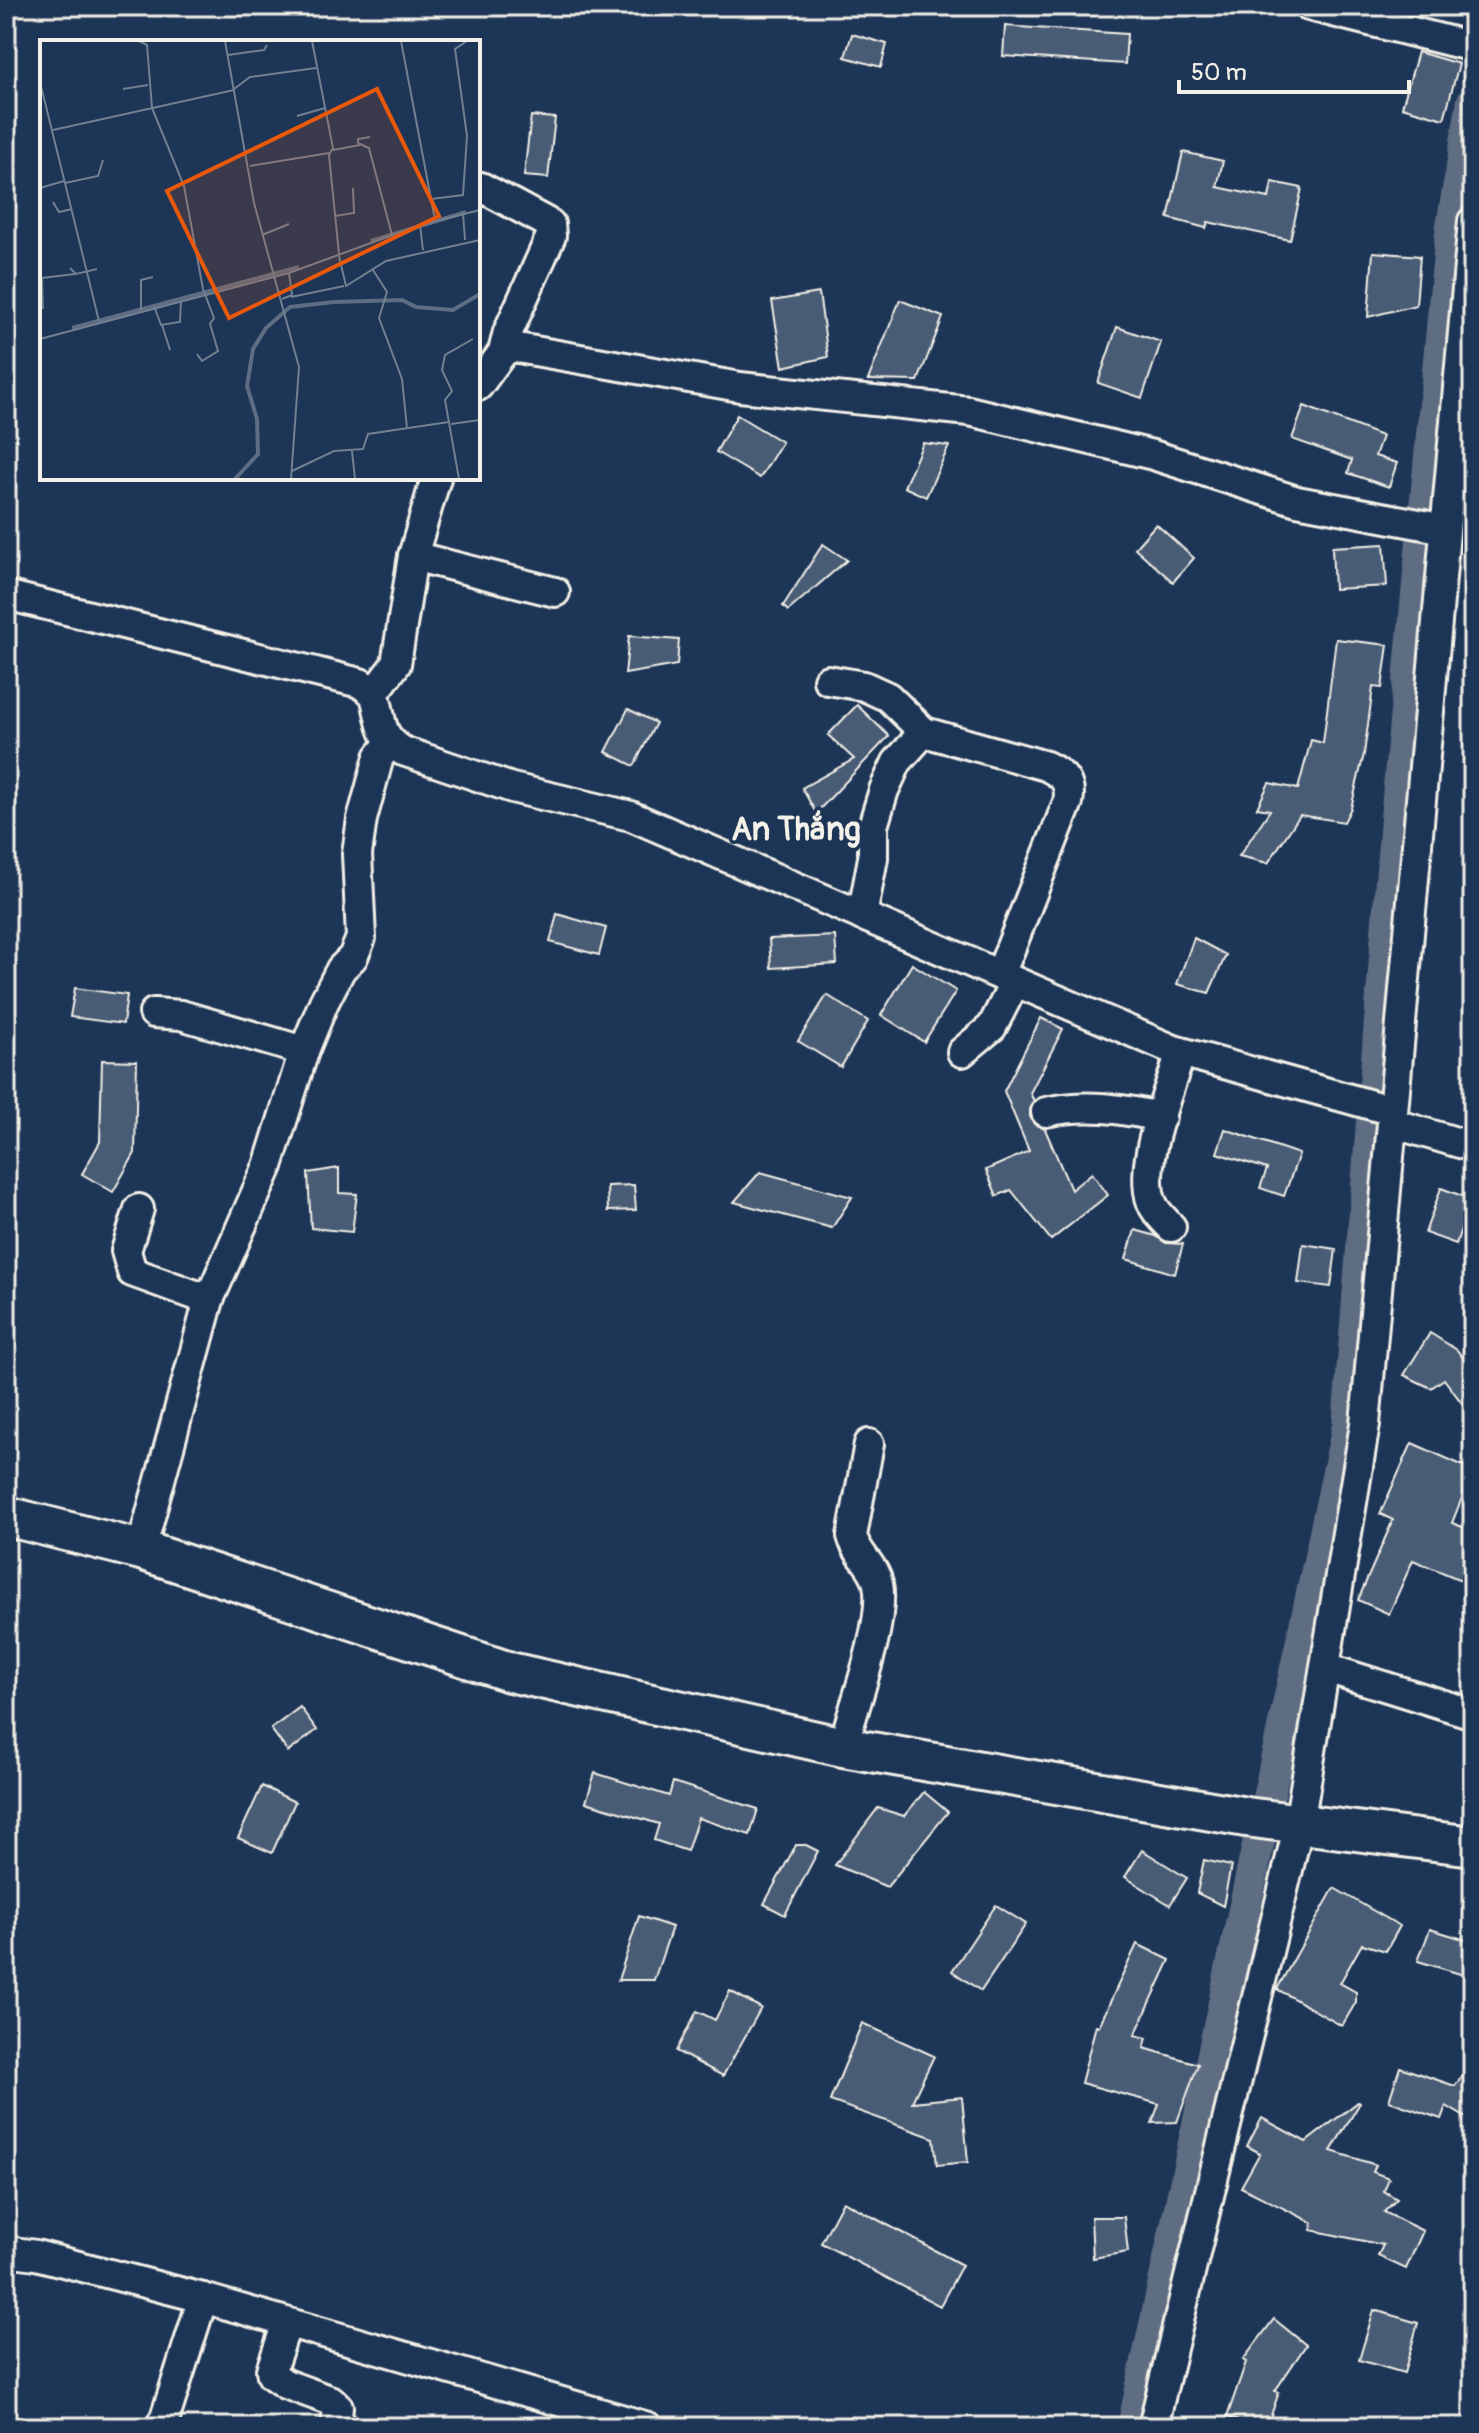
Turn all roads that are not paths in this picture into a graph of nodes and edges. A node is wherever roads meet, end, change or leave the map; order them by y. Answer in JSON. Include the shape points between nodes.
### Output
{"nodes":[{"id":1,"x":1309,"y":6,"type":"edge"},
{"id":2,"x":1463,"y":44,"type":"edge"},
{"id":3,"x":481,"y":187,"type":"dead end"},
{"id":4,"x":1473,"y":221,"type":"edge"},
{"id":5,"x":503,"y":352,"type":"junction"},
{"id":6,"x":480,"y":383,"type":"edge"},
{"id":7,"x":435,"y":480,"type":"edge"},
{"id":8,"x":1445,"y":529,"type":"junction"},
{"id":9,"x":413,"y":556,"type":"junction"},
{"id":10,"x":555,"y":592,"type":"dead end"},
{"id":11,"x":6,"y":595,"type":"edge"},
{"id":12,"x":828,"y":680,"type":"dead end"},
{"id":13,"x":374,"y":693,"type":"junction"},
{"id":14,"x":924,"y":732,"type":"junction"},
{"id":15,"x":390,"y":743,"type":"junction"},
{"id":16,"x":862,"y":916,"type":"junction"},
{"id":17,"x":1008,"y":978,"type":"junction"},
{"id":18,"x":154,"y":1013,"type":"dead end"},
{"id":19,"x":304,"y":1051,"type":"junction"},
{"id":20,"x":962,"y":1052,"type":"dead end"},
{"id":21,"x":1181,"y":1052,"type":"junction"},
{"id":22,"x":1046,"y":1112,"type":"dead end"},
{"id":23,"x":1161,"y":1117,"type":"junction"},
{"id":24,"x":1392,"y":1117,"type":"junction"},
{"id":25,"x":1473,"y":1147,"type":"edge"},
{"id":26,"x":139,"y":1209,"type":"dead end"},
{"id":27,"x":1171,"y":1227,"type":"dead end"},
{"id":28,"x":209,"y":1300,"type":"junction"},
{"id":29,"x":869,"y":1444,"type":"dead end"},
{"id":30,"x":6,"y":1516,"type":"edge"},
{"id":31,"x":141,"y":1550,"type":"junction"},
{"id":32,"x":1326,"y":1668,"type":"junction"},
{"id":33,"x":1473,"y":1714,"type":"edge"},
{"id":34,"x":843,"y":1747,"type":"junction"},
{"id":35,"x":1294,"y":1823,"type":"junction"},
{"id":36,"x":1473,"y":1846,"type":"edge"},
{"id":37,"x":6,"y":2251,"type":"edge"},
{"id":38,"x":203,"y":2298,"type":"junction"},
{"id":39,"x":287,"y":2323,"type":"junction"},
{"id":40,"x":159,"y":2427,"type":"edge"},
{"id":41,"x":336,"y":2427,"type":"edge"},
{"id":42,"x":648,"y":2427,"type":"edge"},
{"id":43,"x":1153,"y":2427,"type":"edge"}],
"edges":[{"from":1,"to":2,"type":"street"},
{"from":3,"to":5,"type":"street","via":[[550,224],[551,236]]},
{"from":4,"to":8,"type":"street"},
{"from":5,"to":6,"type":"street"},
{"from":5,"to":8,"type":"street","via":[[520,347],[740,387],[969,411],[1153,455],[1297,501]]},
{"from":7,"to":9,"type":"street"},
{"from":8,"to":24,"type":"street"},
{"from":9,"to":10,"type":"street"},
{"from":9,"to":13,"type":"street","via":[[396,664]]},
{"from":11,"to":13,"type":"street","via":[[360,683]]},
{"from":12,"to":14,"type":"street","via":[[864,686],[888,697]]},
{"from":13,"to":15,"type":"street","via":[[382,732]]},
{"from":14,"to":16,"type":"street","via":[[897,762],[884,790],[873,826]]},
{"from":14,"to":17,"type":"street","via":[[1046,766],[1068,783],[1068,802]]},
{"from":15,"to":16,"type":"street","via":[[512,788],[631,816]]},
{"from":15,"to":19,"type":"street","via":[[379,757],[362,819],[357,854],[361,938],[324,1002]]},
{"from":16,"to":17,"type":"street"},
{"from":17,"to":20,"type":"street","via":[[992,1027]]},
{"from":17,"to":21,"type":"street"},
{"from":18,"to":19,"type":"street","via":[[181,1015]]},
{"from":19,"to":28,"type":"street","via":[[268,1166]]},
{"from":21,"to":23,"type":"street"},
{"from":21,"to":24,"type":"street","via":[[1353,1100]]},
{"from":22,"to":23,"type":"street","via":[[1095,1106]]},
{"from":23,"to":27,"type":"street","via":[[1149,1191],[1154,1208]]},
{"from":24,"to":25,"type":"street"},
{"from":24,"to":32,"type":"street","via":[[1365,1424]]},
{"from":26,"to":28,"type":"street","via":[[126,1251],[132,1272]]},
{"from":28,"to":31,"type":"street"},
{"from":29,"to":34,"type":"street","via":[[852,1536],[878,1581],[878,1621]]},
{"from":30,"to":31,"type":"street"},
{"from":31,"to":34,"type":"street","via":[[510,1672]]},
{"from":32,"to":33,"type":"street"},
{"from":32,"to":35,"type":"street"},
{"from":34,"to":35,"type":"street"},
{"from":35,"to":36,"type":"street"},
{"from":35,"to":43,"type":"street"},
{"from":37,"to":38,"type":"street"},
{"from":38,"to":39,"type":"street"},
{"from":38,"to":40,"type":"street"},
{"from":39,"to":41,"type":"street","via":[[272,2375],[332,2401],[338,2407]]},
{"from":39,"to":42,"type":"street"}]}
